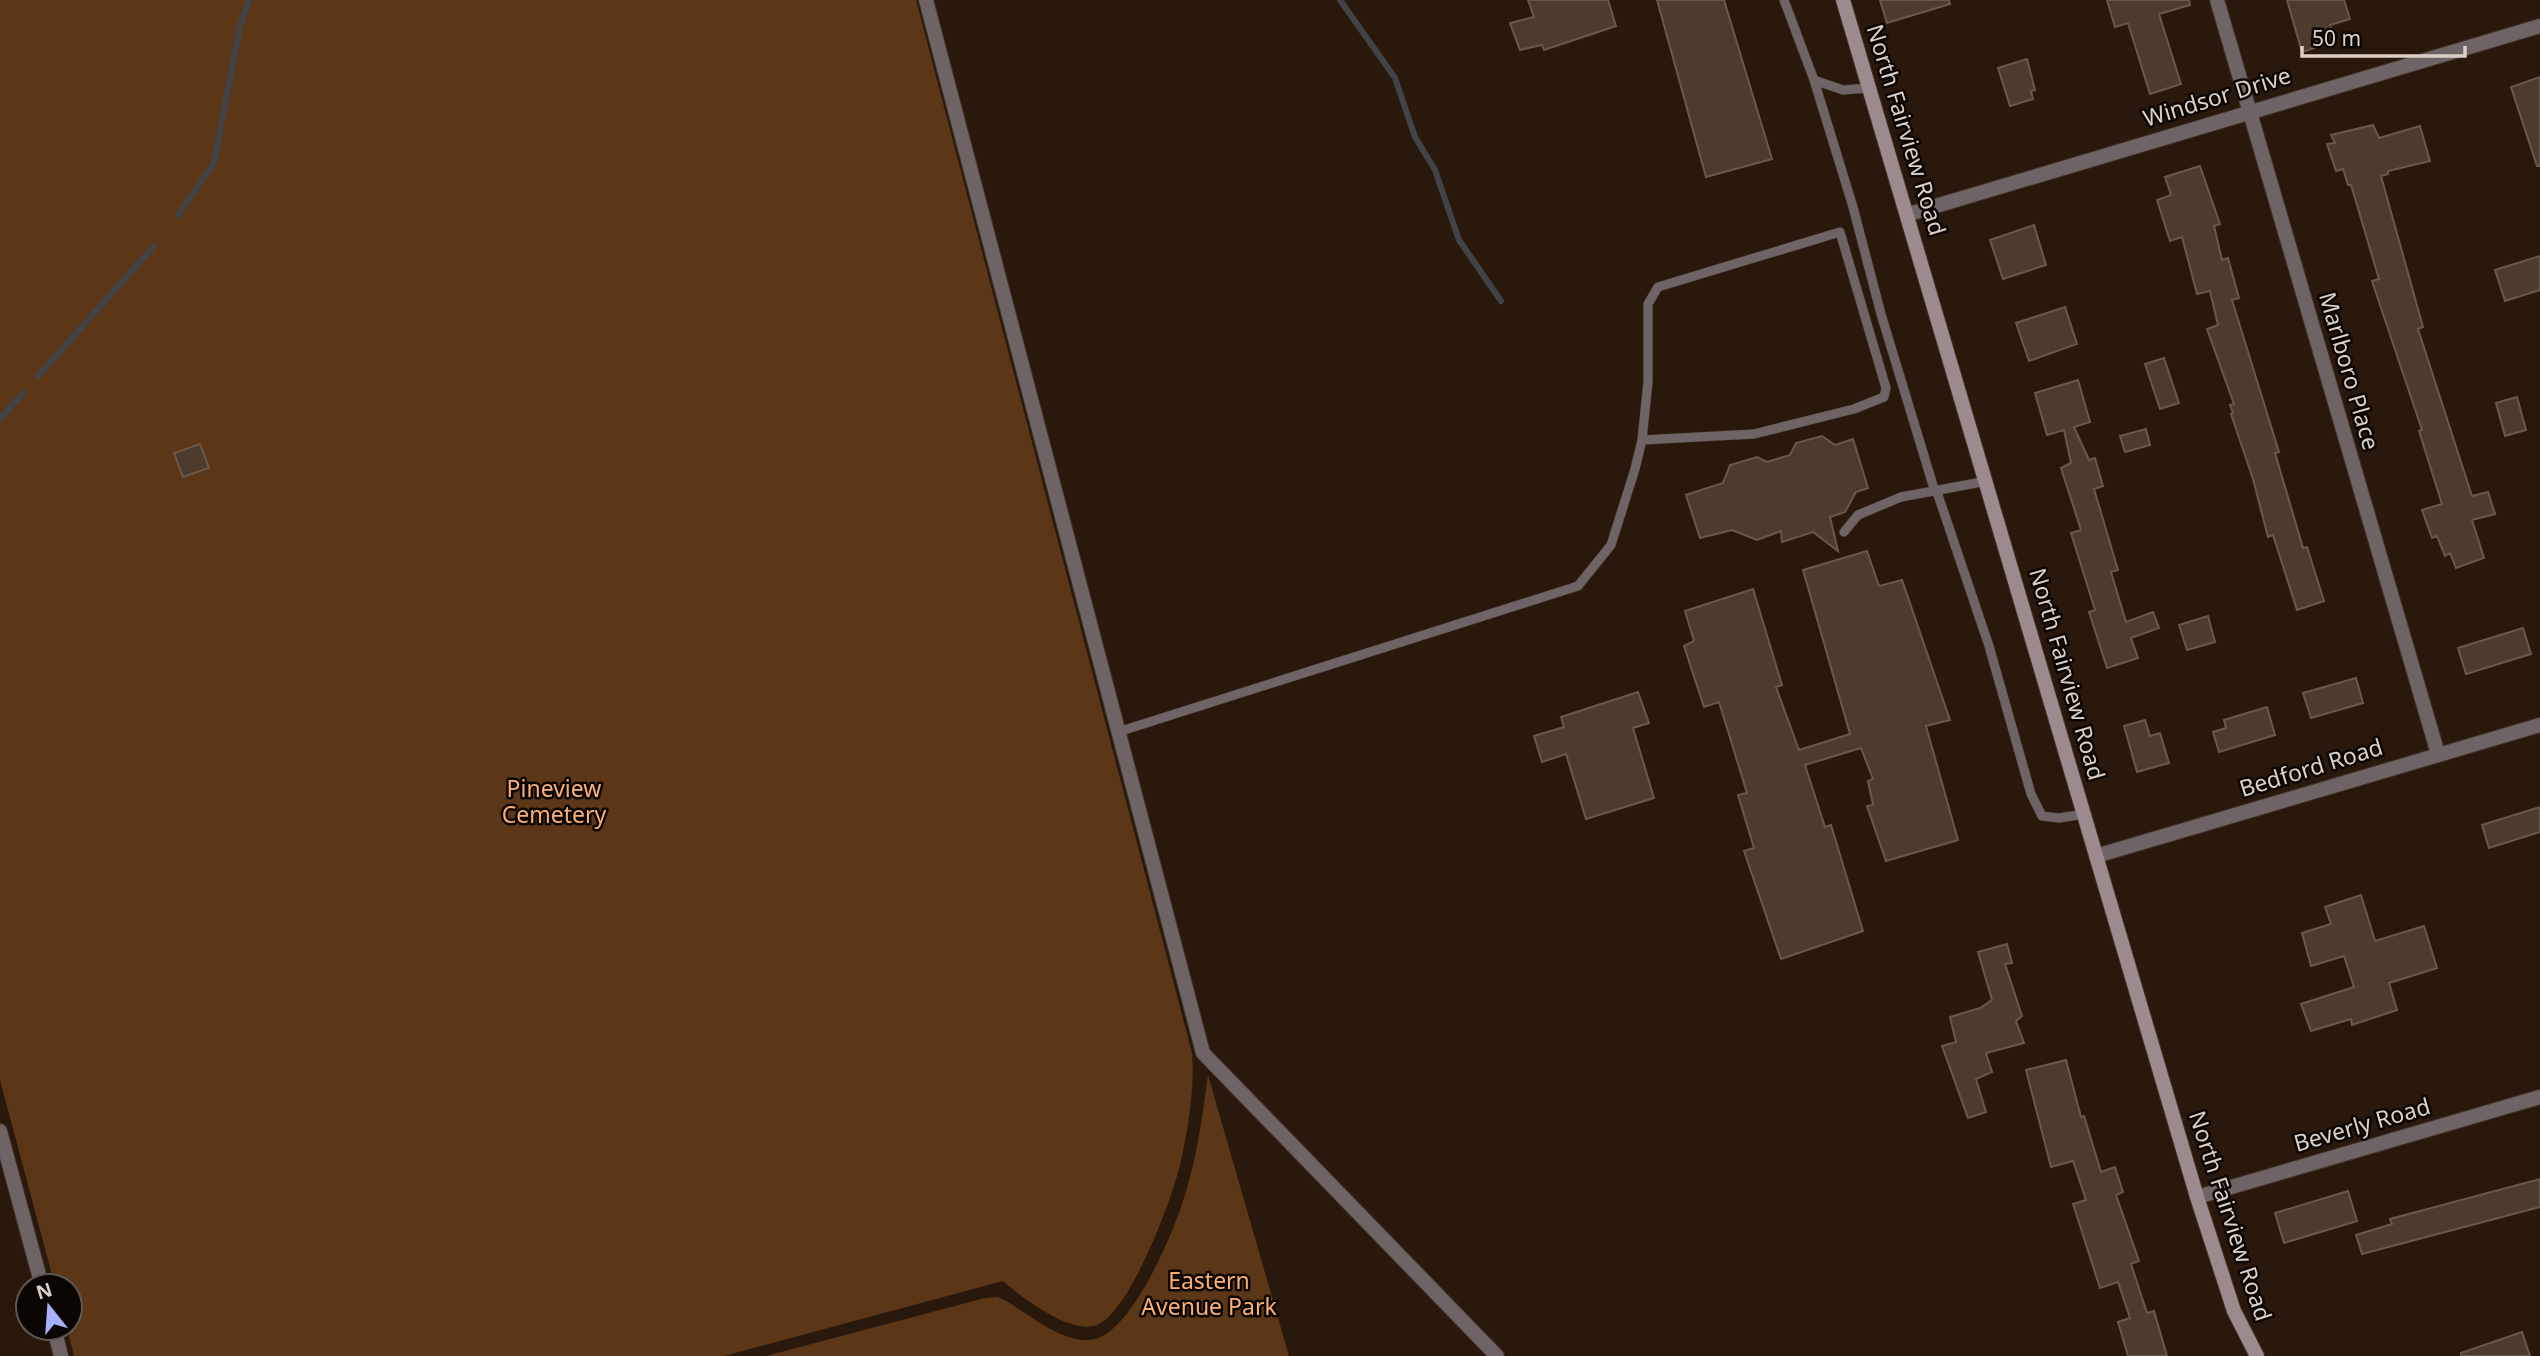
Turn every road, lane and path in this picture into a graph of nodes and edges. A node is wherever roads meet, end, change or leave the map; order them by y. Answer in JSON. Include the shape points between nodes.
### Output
{"nodes":[{"id":1,"x":926,"y":0,"type":"edge"},
{"id":2,"x":1784,"y":0,"type":"edge"},
{"id":3,"x":1843,"y":0,"type":"edge"},
{"id":4,"x":2217,"y":0,"type":"edge"},
{"id":5,"x":2540,"y":26,"type":"edge"},
{"id":6,"x":1814,"y":80,"type":"junction"},
{"id":7,"x":1869,"y":88,"type":"junction"},
{"id":8,"x":2249,"y":111,"type":"junction"},
{"id":9,"x":1909,"y":214,"type":"junction"},
{"id":10,"x":1642,"y":440,"type":"junction"},
{"id":11,"x":1986,"y":481,"type":"junction"},
{"id":12,"x":1936,"y":492,"type":"junction"},
{"id":13,"x":1844,"y":532,"type":"dead end"},
{"id":14,"x":2540,"y":725,"type":"edge"},
{"id":15,"x":1118,"y":732,"type":"junction"},
{"id":16,"x":2438,"y":754,"type":"junction"},
{"id":17,"x":2084,"y":814,"type":"junction"},
{"id":18,"x":2096,"y":856,"type":"junction"},
{"id":19,"x":2540,"y":1097,"type":"edge"},
{"id":20,"x":0,"y":1131,"type":"edge"},
{"id":21,"x":0,"y":1183,"type":"edge"},
{"id":22,"x":17,"y":1192,"type":"junction"},
{"id":23,"x":2197,"y":1197,"type":"junction"},
{"id":24,"x":39,"y":1272,"type":"edge"},
{"id":25,"x":1497,"y":1356,"type":"edge"},
{"id":26,"x":2258,"y":1356,"type":"edge"}],
"edges":[{"from":1,"to":15,"type":"street"},
{"from":2,"to":6,"type":"lane"},
{"from":3,"to":7,"type":"main road","name":"North Fairview Road"},
{"from":4,"to":8,"type":"street","name":"Marlboro Place"},
{"from":5,"to":8,"type":"street","name":"Windsor Drive"},
{"from":6,"to":7,"type":"lane","via":[[1843,90]]},
{"from":6,"to":12,"type":"lane"},
{"from":7,"to":9,"type":"main road","name":"North Fairview Road"},
{"from":8,"to":9,"type":"street","name":"Windsor Drive"},
{"from":8,"to":16,"type":"street","name":"Marlboro Place"},
{"from":9,"to":11,"type":"main road","name":"North Fairview Road"},
{"from":10,"to":10,"type":"lane","via":[[1754,435],[1854,410],[1884,397],[1886,388],[1840,232],[1658,287],[1648,304]]},
{"from":10,"to":15,"type":"lane","via":[[1611,545],[1578,586]]},
{"from":11,"to":12,"type":"lane"},
{"from":11,"to":17,"type":"main road","name":"North Fairview Road"},
{"from":12,"to":13,"type":"lane","via":[[1901,497],[1858,515]]},
{"from":12,"to":17,"type":"lane","via":[[1989,646],[2031,794],[2042,816]]},
{"from":14,"to":16,"type":"street","name":"Bedford Road"},
{"from":15,"to":25,"type":"street","via":[[1203,1053]]},
{"from":16,"to":18,"type":"street","name":"Bedford Road"},
{"from":17,"to":18,"type":"main road","name":"North Fairview Road"},
{"from":18,"to":23,"type":"main road","name":"North Fairview Road"},
{"from":19,"to":23,"type":"street","name":"Beverly Road"},
{"from":20,"to":22,"type":"street"},
{"from":21,"to":22,"type":"street"},
{"from":22,"to":24,"type":"street"},
{"from":23,"to":26,"type":"main road","name":"North Fairview Road","via":[[2234,1311]]}]}
